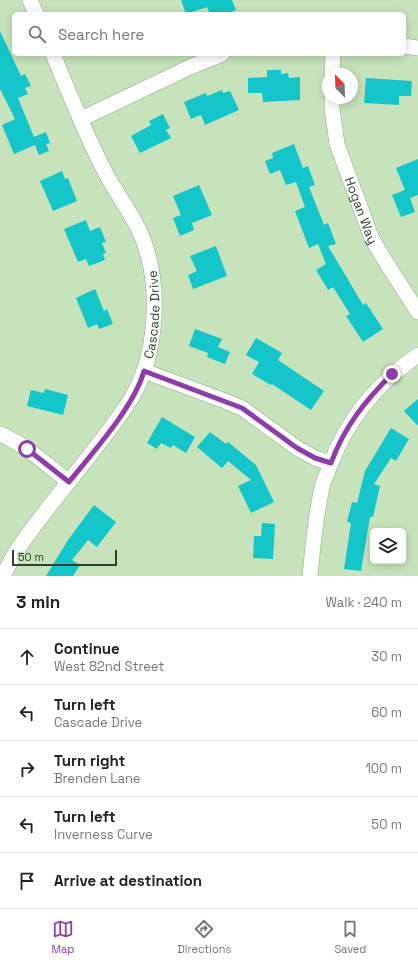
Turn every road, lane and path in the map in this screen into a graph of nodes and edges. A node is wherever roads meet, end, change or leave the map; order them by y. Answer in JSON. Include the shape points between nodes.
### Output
{"nodes":[{"id":1,"x":30,"y":0,"type":"edge"},
{"id":2,"x":35,"y":12,"type":"edge"},
{"id":3,"x":406,"y":46,"type":"edge"},
{"id":4,"x":418,"y":48,"type":"edge"},
{"id":5,"x":54,"y":56,"type":"edge"},
{"id":6,"x":217,"y":56,"type":"edge"},
{"id":7,"x":333,"y":56,"type":"edge"},
{"id":8,"x":332,"y":68,"type":"edge"},
{"id":9,"x":332,"y":104,"type":"edge"},
{"id":10,"x":81,"y":119,"type":"junction"},
{"id":11,"x":418,"y":312,"type":"edge"},
{"id":12,"x":418,"y":355,"type":"edge"},
{"id":13,"x":144,"y":371,"type":"junction"},
{"id":14,"x":0,"y":434,"type":"edge"},
{"id":15,"x":331,"y":463,"type":"junction"},
{"id":16,"x":69,"y":482,"type":"junction"},
{"id":17,"x":3,"y":576,"type":"edge"},
{"id":18,"x":310,"y":576,"type":"edge"}],
"edges":[{"from":1,"to":2,"type":"street"},
{"from":3,"to":4,"type":"street"},
{"from":5,"to":10,"type":"street","name":"Cascade Drive"},
{"from":6,"to":10,"type":"street"},
{"from":7,"to":8,"type":"street"},
{"from":9,"to":11,"type":"street","name":"Hogan Way","via":[[337,144],[372,239]]},
{"from":10,"to":13,"type":"street","name":"Cascade Drive","via":[[104,172],[138,229],[149,260],[154,293],[153,326],[150,353]]},
{"from":12,"to":15,"type":"street","via":[[392,374],[371,395],[350,423]]},
{"from":13,"to":15,"type":"street","via":[[242,408],[297,448]]},
{"from":13,"to":16,"type":"street","name":"Cascade Drive","via":[[128,403]]},
{"from":14,"to":16,"type":"street","via":[[27,449]]},
{"from":15,"to":18,"type":"street","via":[[322,487]]},
{"from":16,"to":17,"type":"street","name":"Cascade Drive","via":[[18,548]]}]}
